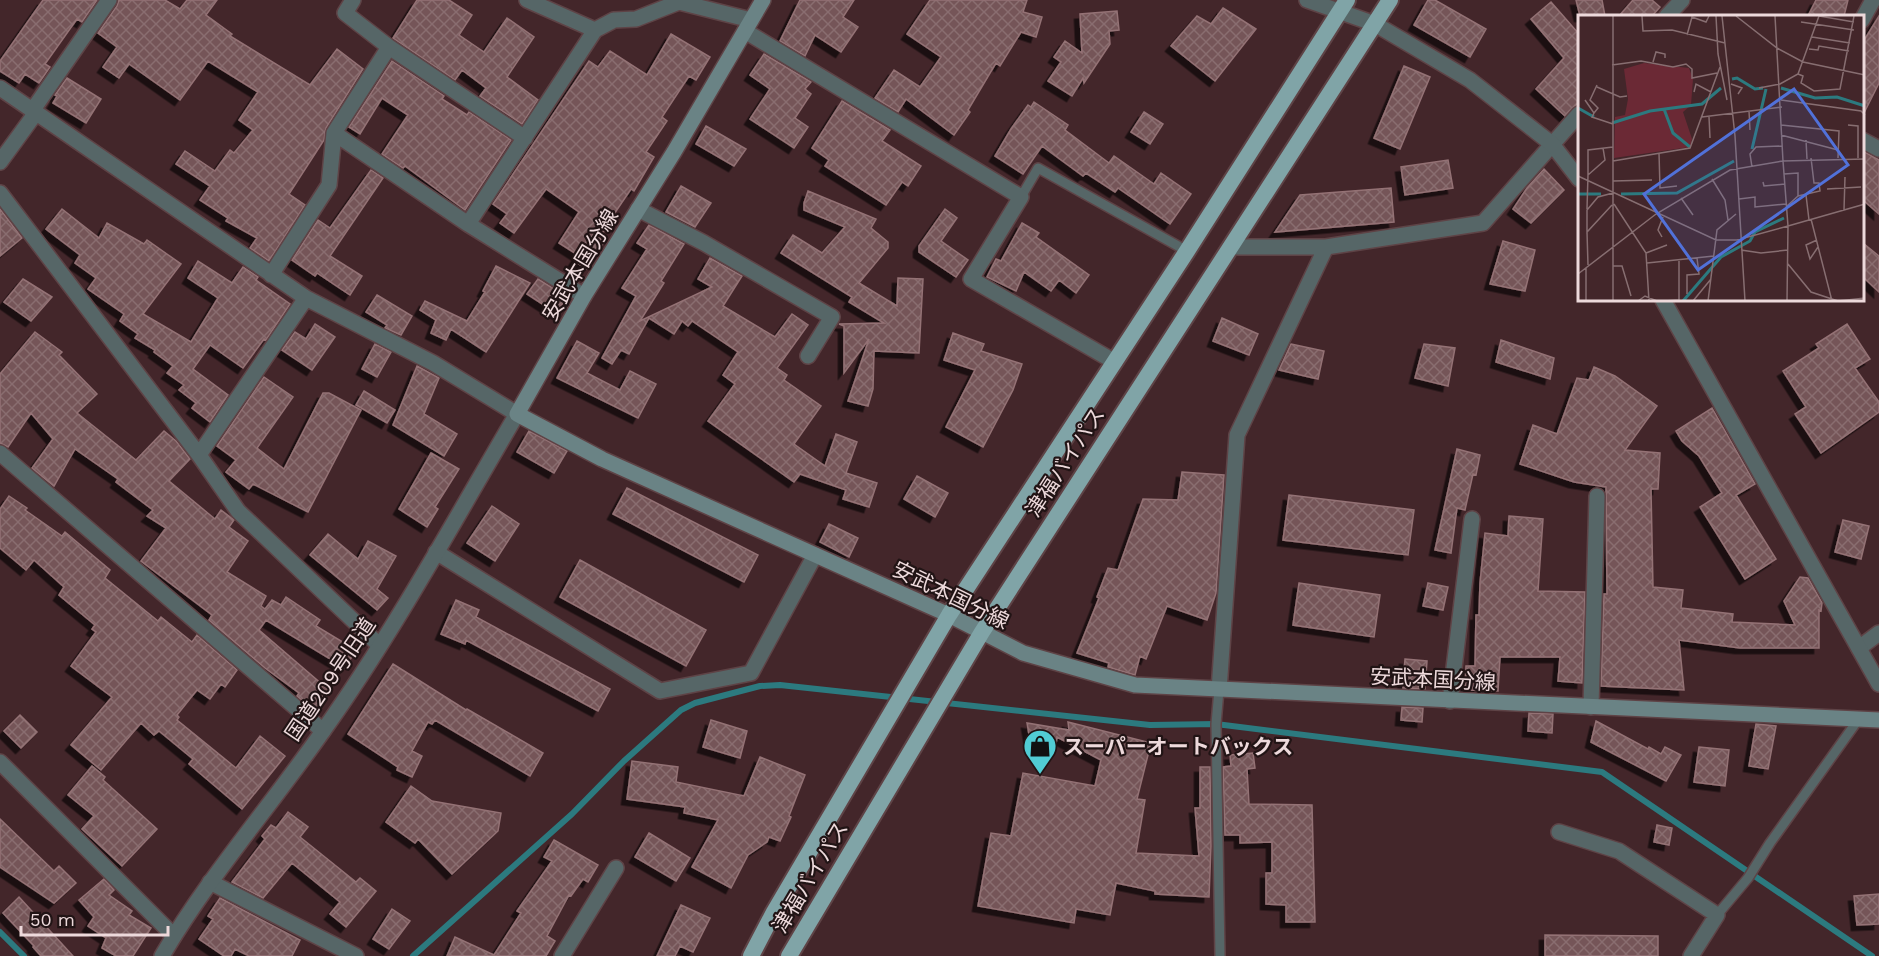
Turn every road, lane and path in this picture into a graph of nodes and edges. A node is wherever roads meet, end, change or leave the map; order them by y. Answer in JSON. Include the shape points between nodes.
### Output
{"nodes":[{"id":1,"x":109,"y":0,"type":"edge"},
{"id":2,"x":354,"y":0,"type":"edge"},
{"id":3,"x":527,"y":0,"type":"edge"},
{"id":4,"x":763,"y":0,"type":"edge"},
{"id":5,"x":1307,"y":0,"type":"edge"},
{"id":6,"x":1390,"y":0,"type":"edge"},
{"id":7,"x":1873,"y":0,"type":"edge"},
{"id":8,"x":1343,"y":6,"type":"edge"},
{"id":9,"x":1864,"y":18,"type":"edge"},
{"id":10,"x":1375,"y":24,"type":"junction"},
{"id":11,"x":748,"y":25,"type":"junction"},
{"id":12,"x":596,"y":30,"type":"junction"},
{"id":13,"x":389,"y":47,"type":"junction"},
{"id":14,"x":0,"y":88,"type":"edge"},
{"id":15,"x":33,"y":112,"type":"junction"},
{"id":16,"x":1578,"y":115,"type":"edge"},
{"id":17,"x":334,"y":133,"type":"junction"},
{"id":18,"x":525,"y":138,"type":"junction"},
{"id":19,"x":1864,"y":141,"type":"edge"},
{"id":20,"x":1552,"y":144,"type":"junction"},
{"id":21,"x":1879,"y":149,"type":"edge"},
{"id":22,"x":0,"y":162,"type":"edge"},
{"id":23,"x":1578,"y":177,"type":"edge"},
{"id":24,"x":0,"y":193,"type":"edge"},
{"id":25,"x":1021,"y":197,"type":"junction"},
{"id":26,"x":638,"y":209,"type":"junction"},
{"id":27,"x":468,"y":224,"type":"junction"},
{"id":28,"x":1230,"y":247,"type":"junction"},
{"id":29,"x":1326,"y":247,"type":"junction"},
{"id":30,"x":1187,"y":250,"type":"junction"},
{"id":31,"x":271,"y":275,"type":"junction"},
{"id":32,"x":584,"y":296,"type":"junction"},
{"id":33,"x":306,"y":298,"type":"junction"},
{"id":34,"x":1664,"y":302,"type":"edge"},
{"id":35,"x":808,"y":356,"type":"dead end"},
{"id":36,"x":1115,"y":362,"type":"junction"},
{"id":37,"x":517,"y":414,"type":"junction"},
{"id":38,"x":0,"y":453,"type":"edge"},
{"id":39,"x":199,"y":455,"type":"junction"},
{"id":40,"x":1597,"y":496,"type":"dead end"},
{"id":41,"x":1472,"y":519,"type":"dead end"},
{"id":42,"x":436,"y":552,"type":"junction"},
{"id":43,"x":815,"y":555,"type":"junction"},
{"id":44,"x":949,"y":615,"type":"junction"},
{"id":45,"x":982,"y":632,"type":"junction"},
{"id":46,"x":1879,"y":633,"type":"edge"},
{"id":47,"x":379,"y":645,"type":"junction"},
{"id":48,"x":1859,"y":648,"type":"junction"},
{"id":49,"x":1879,"y":684,"type":"edge"},
{"id":50,"x":1219,"y":690,"type":"junction"},
{"id":51,"x":1450,"y":701,"type":"junction"},
{"id":52,"x":1591,"y":707,"type":"junction"},
{"id":53,"x":1858,"y":720,"type":"junction"},
{"id":54,"x":1879,"y":720,"type":"edge"},
{"id":55,"x":323,"y":731,"type":"junction"},
{"id":56,"x":0,"y":762,"type":"edge"},
{"id":57,"x":1559,"y":832,"type":"dead end"},
{"id":58,"x":616,"y":868,"type":"dead end"},
{"id":59,"x":210,"y":882,"type":"junction"},
{"id":60,"x":1717,"y":915,"type":"junction"},
{"id":61,"x":174,"y":936,"type":"junction"},
{"id":62,"x":162,"y":956,"type":"edge"},
{"id":63,"x":356,"y":956,"type":"edge"},
{"id":64,"x":562,"y":956,"type":"edge"},
{"id":65,"x":751,"y":956,"type":"edge"},
{"id":66,"x":789,"y":956,"type":"edge"},
{"id":67,"x":1220,"y":956,"type":"edge"},
{"id":68,"x":1691,"y":956,"type":"edge"}],
"edges":[{"from":1,"to":15,"type":"street"},
{"from":2,"to":13,"type":"street","via":[[345,13]]},
{"from":3,"to":12,"type":"street"},
{"from":4,"to":11,"type":"main road","name":"安武本国分線"},
{"from":5,"to":8,"type":"street"},
{"from":6,"to":10,"type":"highway","name":"津福バイパス"},
{"from":7,"to":9,"type":"street"},
{"from":8,"to":10,"type":"street"},
{"from":8,"to":30,"type":"highway","name":"津福バイパス"},
{"from":10,"to":20,"type":"street","via":[[1470,80]]},
{"from":10,"to":28,"type":"highway","name":"津福バイパス"},
{"from":11,"to":12,"type":"street","via":[[679,2],[636,19],[614,20]]},
{"from":11,"to":25,"type":"street"},
{"from":11,"to":26,"type":"main road","name":"安武本国分線"},
{"from":12,"to":18,"type":"street"},
{"from":13,"to":17,"type":"street"},
{"from":13,"to":18,"type":"street"},
{"from":14,"to":15,"type":"street"},
{"from":15,"to":22,"type":"street"},
{"from":15,"to":31,"type":"street"},
{"from":16,"to":20,"type":"street"},
{"from":17,"to":27,"type":"street"},
{"from":17,"to":31,"type":"street","via":[[329,184]]},
{"from":18,"to":27,"type":"street"},
{"from":19,"to":21,"type":"street"},
{"from":20,"to":23,"type":"street"},
{"from":20,"to":29,"type":"street","via":[[1483,224]]},
{"from":24,"to":39,"type":"street"},
{"from":25,"to":30,"type":"lane","via":[[1038,168]]},
{"from":25,"to":36,"type":"street","via":[[970,279]]},
{"from":26,"to":32,"type":"main road","name":"安武本国分線"},
{"from":26,"to":35,"type":"street","via":[[831,317]]},
{"from":27,"to":32,"type":"street"},
{"from":28,"to":29,"type":"street"},
{"from":28,"to":45,"type":"highway","name":"津福バイパス"},
{"from":29,"to":50,"type":"street","via":[[1237,435]]},
{"from":30,"to":36,"type":"highway","name":"津福バイパス"},
{"from":31,"to":33,"type":"street"},
{"from":32,"to":37,"type":"main road","name":"安武本国分線"},
{"from":33,"to":37,"type":"street","via":[[434,363]]},
{"from":33,"to":39,"type":"street"},
{"from":34,"to":48,"type":"street"},
{"from":36,"to":44,"type":"highway","name":"津福バイパス"},
{"from":37,"to":42,"type":"street","name":"国道209号旧道"},
{"from":37,"to":43,"type":"main road","name":"安武本国分線","via":[[602,459]]},
{"from":38,"to":55,"type":"street"},
{"from":39,"to":47,"type":"street","via":[[238,511]]},
{"from":40,"to":52,"type":"street"},
{"from":41,"to":51,"type":"street"},
{"from":42,"to":43,"type":"street","via":[[660,691],[751,673]]},
{"from":42,"to":47,"type":"street","name":"国道209号旧道"},
{"from":43,"to":44,"type":"main road","name":"安武本国分線"},
{"from":44,"to":45,"type":"main road","name":"安武本国分線"},
{"from":44,"to":65,"type":"highway","name":"津福バイパス"},
{"from":45,"to":50,"type":"main road","name":"安武本国分線","via":[[1023,653],[1135,685]]},
{"from":45,"to":66,"type":"highway","name":"津福バイパス"},
{"from":46,"to":48,"type":"street"},
{"from":47,"to":55,"type":"street","name":"国道209号旧道"},
{"from":48,"to":49,"type":"street"},
{"from":50,"to":51,"type":"main road","name":"安武本国分線"},
{"from":50,"to":67,"type":"lane","via":[[1216,724]]},
{"from":51,"to":52,"type":"main road","name":"安武本国分線"},
{"from":52,"to":53,"type":"main road","name":"安武本国分線"},
{"from":53,"to":54,"type":"main road","name":"安武本国分線"},
{"from":53,"to":60,"type":"lane","via":[[1748,878]]},
{"from":55,"to":59,"type":"street","name":"国道209号旧道"},
{"from":56,"to":61,"type":"street"},
{"from":57,"to":60,"type":"street","via":[[1619,850]]},
{"from":58,"to":64,"type":"street"},
{"from":59,"to":61,"type":"street","name":"国道209号旧道"},
{"from":59,"to":63,"type":"street"},
{"from":60,"to":68,"type":"street"},
{"from":61,"to":62,"type":"street","name":"国道209号旧道"}]}
